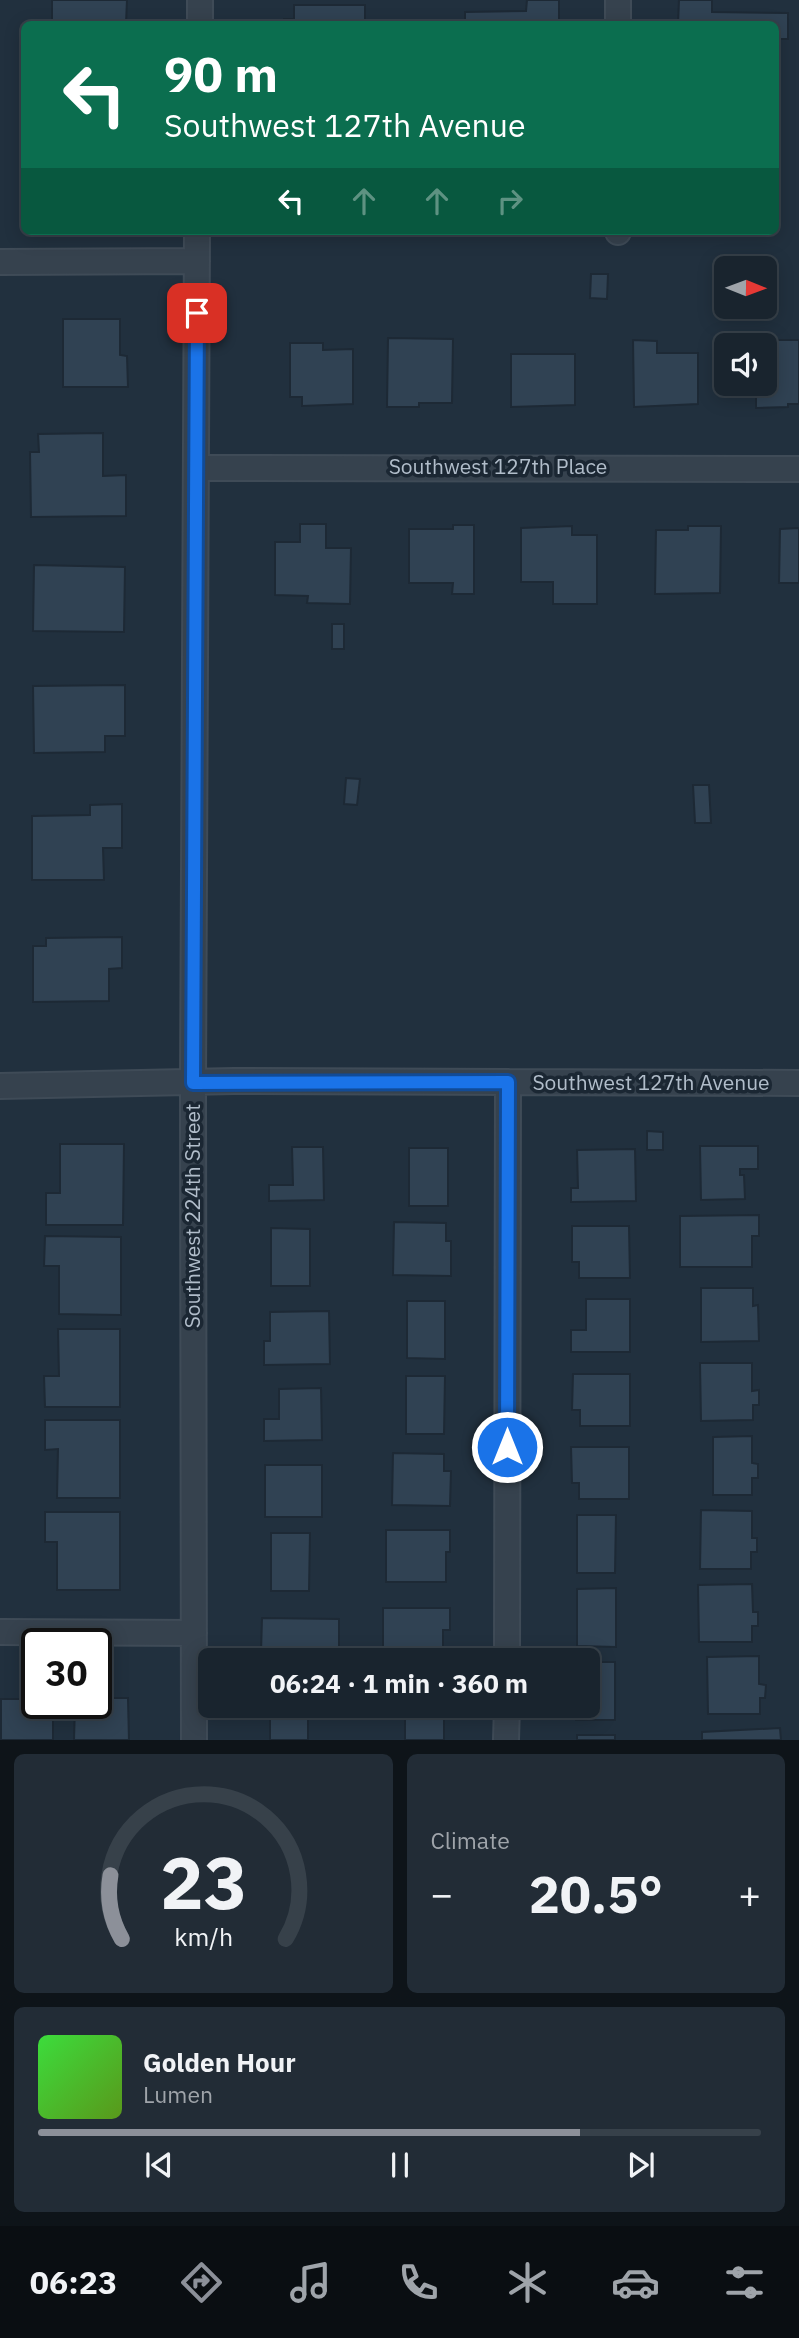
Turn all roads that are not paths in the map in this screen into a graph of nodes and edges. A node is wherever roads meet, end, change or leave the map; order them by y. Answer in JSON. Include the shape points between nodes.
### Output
{"nodes":[{"id":1,"x":200,"y":0,"type":"edge"},
{"id":2,"x":618,"y":0,"type":"edge"},
{"id":3,"x":200,"y":21,"type":"edge"},
{"id":4,"x":618,"y":21,"type":"edge"},
{"id":5,"x":197,"y":235,"type":"edge"},
{"id":6,"x":197,"y":261,"type":"junction"},
{"id":7,"x":0,"y":262,"type":"edge"},
{"id":8,"x":197,"y":468,"type":"junction"},
{"id":9,"x":799,"y":469,"type":"edge"},
{"id":10,"x":508,"y":1082,"type":"junction"},
{"id":11,"x":193,"y":1083,"type":"junction"},
{"id":12,"x":799,"y":1083,"type":"edge"},
{"id":13,"x":0,"y":1086,"type":"edge"},
{"id":14,"x":0,"y":1632,"type":"edge"},
{"id":15,"x":194,"y":1633,"type":"junction"},
{"id":16,"x":507,"y":1648,"type":"edge"},
{"id":17,"x":507,"y":1718,"type":"edge"},
{"id":18,"x":194,"y":1740,"type":"edge"},
{"id":19,"x":506,"y":1740,"type":"edge"}],
"edges":[{"from":1,"to":3,"type":"street"},
{"from":2,"to":4,"type":"street"},
{"from":5,"to":6,"type":"street","name":"Southwest 224th Street"},
{"from":6,"to":7,"type":"street"},
{"from":6,"to":8,"type":"street","name":"Southwest 224th Street"},
{"from":8,"to":9,"type":"street","name":"Southwest 127th Place"},
{"from":8,"to":11,"type":"street","name":"Southwest 224th Street"},
{"from":10,"to":11,"type":"street","name":"Southwest 127th Avenue"},
{"from":10,"to":12,"type":"street","name":"Southwest 127th Avenue"},
{"from":10,"to":16,"type":"street"},
{"from":11,"to":13,"type":"street","name":"Southwest 127th Avenue"},
{"from":11,"to":15,"type":"street","name":"Southwest 224th Street"},
{"from":14,"to":15,"type":"street"},
{"from":15,"to":18,"type":"street","name":"Southwest 224th Street"},
{"from":17,"to":19,"type":"street"}]}
